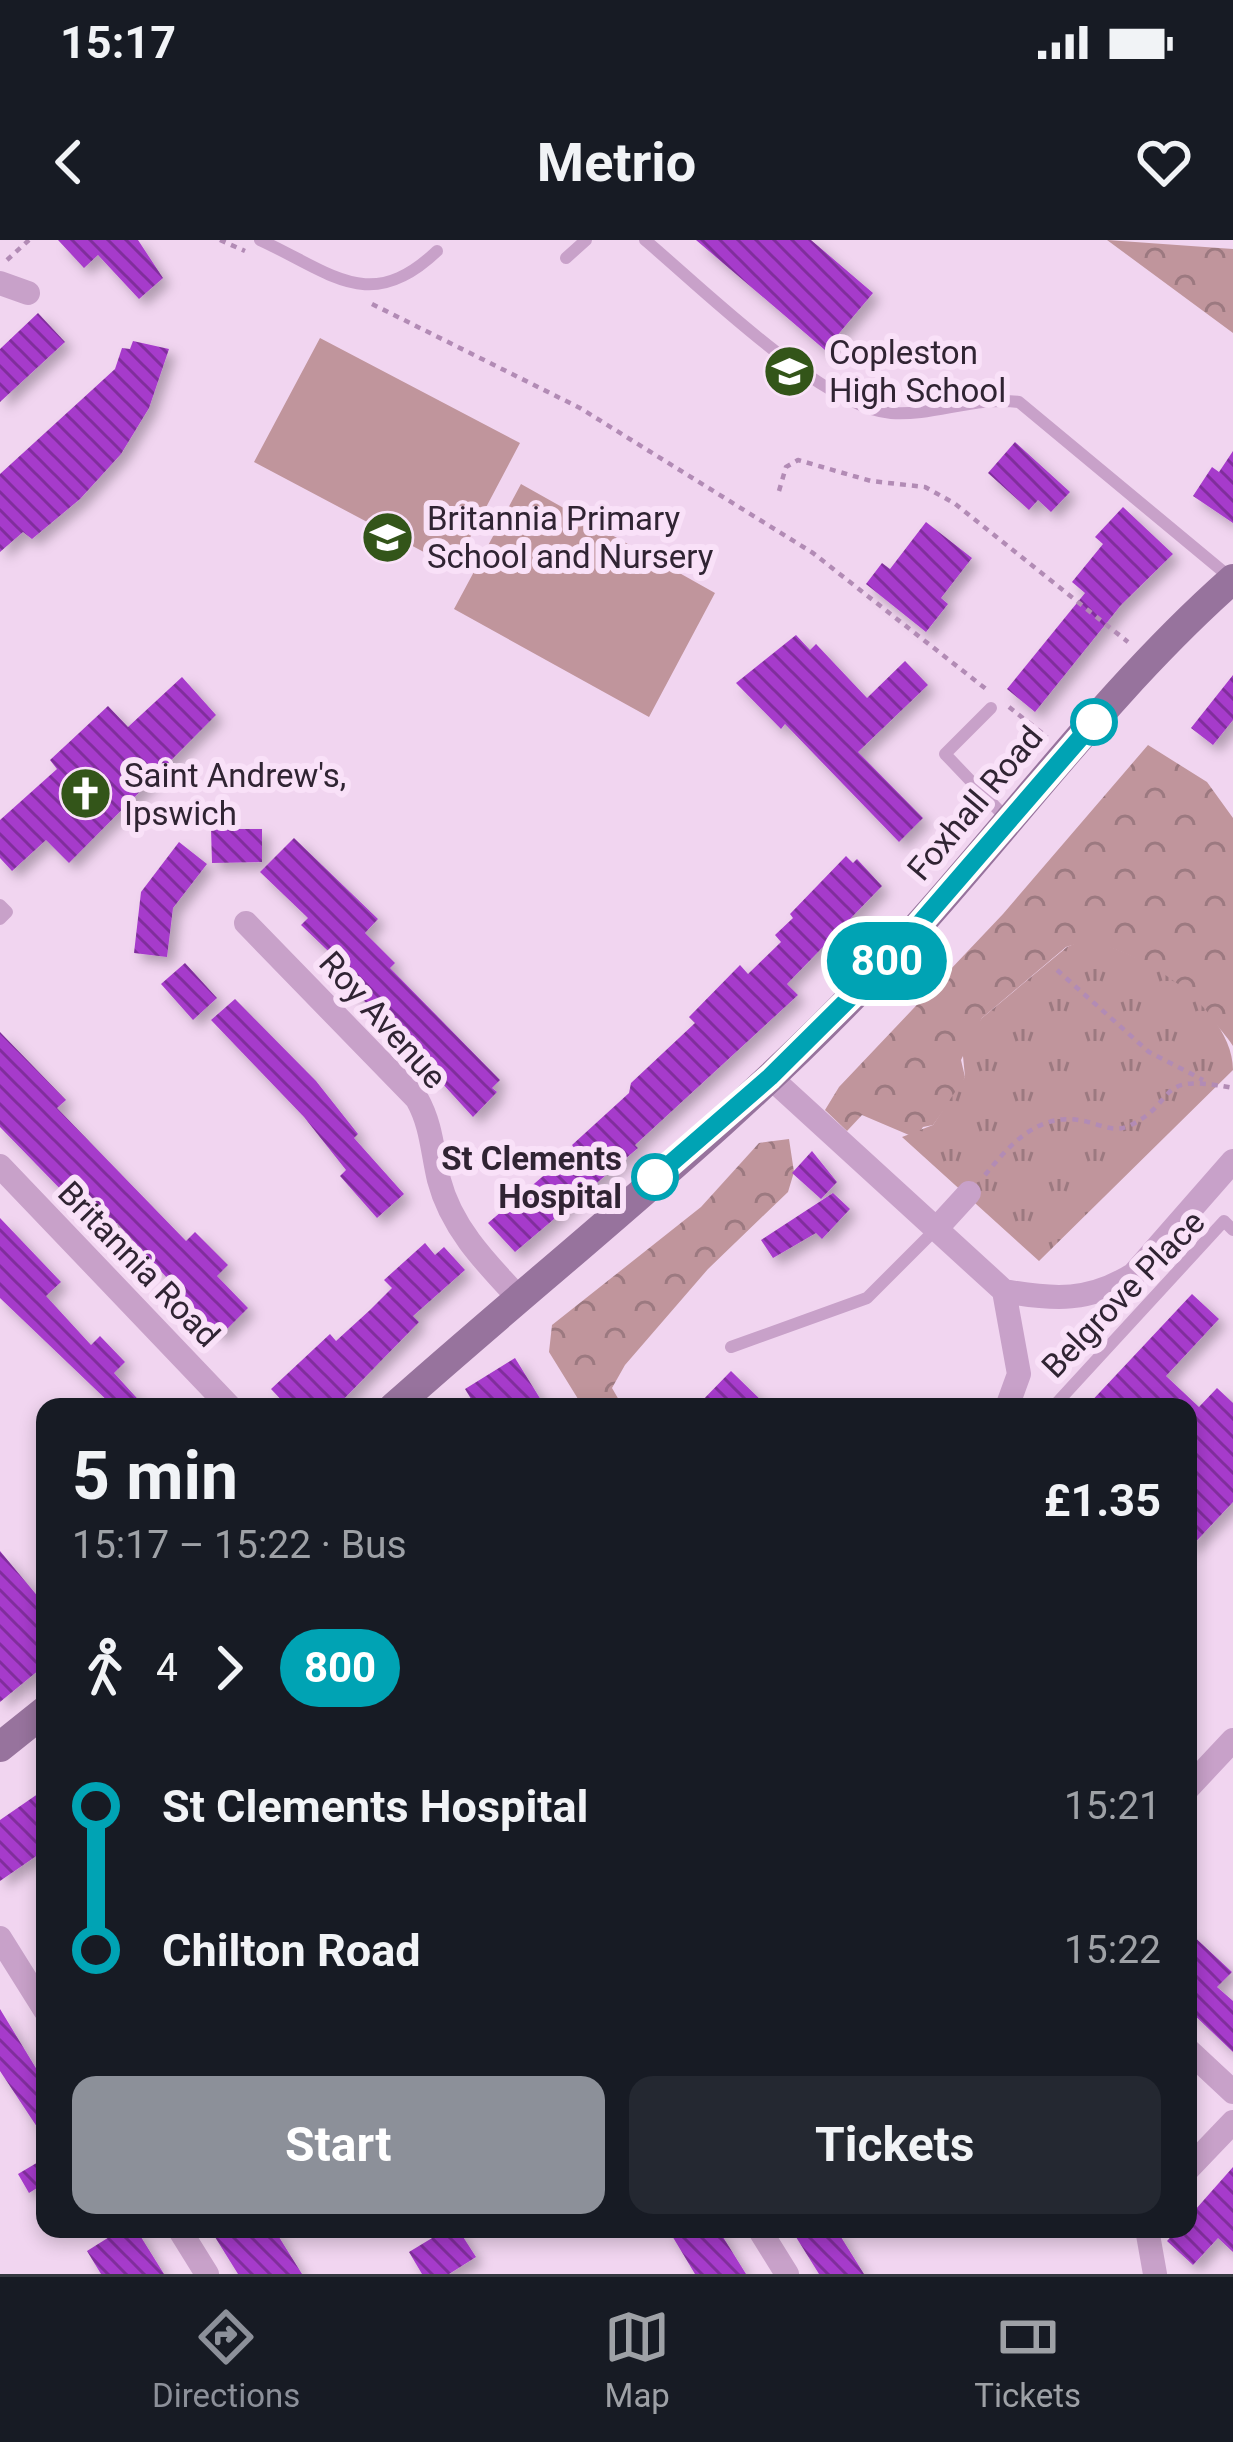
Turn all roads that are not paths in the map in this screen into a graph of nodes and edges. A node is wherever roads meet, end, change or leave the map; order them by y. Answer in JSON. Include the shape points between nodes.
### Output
{"nodes":[{"id":1,"x":260,"y":240,"type":"edge"},
{"id":2,"x":586,"y":240,"type":"edge"},
{"id":3,"x":645,"y":240,"type":"edge"},
{"id":4,"x":437,"y":251,"type":"dead end"},
{"id":5,"x":566,"y":258,"type":"dead end"},
{"id":6,"x":0,"y":283,"type":"edge"},
{"id":7,"x":28,"y":292,"type":"dead end"},
{"id":8,"x":1233,"y":580,"type":"edge"},
{"id":9,"x":992,"y":708,"type":"dead end"},
{"id":10,"x":1008,"y":820,"type":"junction"},
{"id":11,"x":0,"y":905,"type":"edge"},
{"id":12,"x":0,"y":919,"type":"edge"},
{"id":13,"x":246,"y":923,"type":"dead end"},
{"id":14,"x":770,"y":1077,"type":"junction"},
{"id":15,"x":1233,"y":1161,"type":"edge"},
{"id":16,"x":0,"y":1166,"type":"edge"},
{"id":17,"x":969,"y":1193,"type":"road end"},
{"id":18,"x":937,"y":1228,"type":"junction"},
{"id":19,"x":1233,"y":1230,"type":"edge"},
{"id":20,"x":1004,"y":1291,"type":"junction"},
{"id":21,"x":517,"y":1296,"type":"junction"},
{"id":22,"x":731,"y":1347,"type":"dead end"},
{"id":23,"x":221,"y":1398,"type":"edge"},
{"id":24,"x":404,"y":1398,"type":"edge"},
{"id":25,"x":1010,"y":1398,"type":"edge"},
{"id":26,"x":1061,"y":1398,"type":"edge"},
{"id":27,"x":36,"y":1718,"type":"edge"},
{"id":28,"x":1233,"y":1740,"type":"edge"},
{"id":29,"x":0,"y":1747,"type":"edge"},
{"id":30,"x":1197,"y":1779,"type":"edge"},
{"id":31,"x":0,"y":1939,"type":"edge"},
{"id":32,"x":36,"y":1996,"type":"edge"},
{"id":33,"x":1197,"y":2058,"type":"edge"},
{"id":34,"x":1233,"y":2092,"type":"edge"},
{"id":35,"x":1233,"y":2122,"type":"edge"},
{"id":36,"x":1197,"y":2160,"type":"edge"},
{"id":37,"x":185,"y":2238,"type":"edge"},
{"id":38,"x":765,"y":2238,"type":"edge"},
{"id":39,"x":1148,"y":2238,"type":"edge"},
{"id":40,"x":207,"y":2274,"type":"edge"},
{"id":41,"x":787,"y":2274,"type":"edge"},
{"id":42,"x":1154,"y":2274,"type":"edge"}],
"edges":[{"from":1,"to":4,"type":"lane","via":[[369,287],[395,284]]},
{"from":2,"to":5,"type":"lane"},
{"from":3,"to":8,"type":"lane","via":[[847,401],[912,414],[1018,402]]},
{"from":6,"to":7,"type":"street"},
{"from":8,"to":10,"type":"street","name":"Foxhall Road"},
{"from":9,"to":10,"type":"lane","via":[[945,754]]},
{"from":10,"to":14,"type":"street","name":"Foxhall Road","via":[[890,958]]},
{"from":11,"to":12,"type":"lane","via":[[8,913]]},
{"from":13,"to":21,"type":"street","name":"Roy Avenue","via":[[417,1099],[461,1230]]},
{"from":14,"to":18,"type":"street"},
{"from":14,"to":21,"type":"street","name":"Foxhall Road"},
{"from":15,"to":20,"type":"street","via":[[1115,1286],[1060,1300]]},
{"from":16,"to":23,"type":"street","name":"Britannia Road"},
{"from":17,"to":18,"type":"street"},
{"from":18,"to":20,"type":"street"},
{"from":18,"to":22,"type":"lane","via":[[867,1298]]},
{"from":19,"to":26,"type":"lane","name":"Belgrove Place","via":[[1224,1221]]},
{"from":20,"to":25,"type":"street","via":[[1019,1374]]},
{"from":21,"to":24,"type":"street","name":"Foxhall Road"},
{"from":27,"to":29,"type":"street"},
{"from":28,"to":30,"type":"street"},
{"from":31,"to":32,"type":"street"},
{"from":33,"to":34,"type":"street"},
{"from":35,"to":36,"type":"street"},
{"from":37,"to":40,"type":"street"},
{"from":38,"to":41,"type":"street"},
{"from":39,"to":42,"type":"street"}]}
